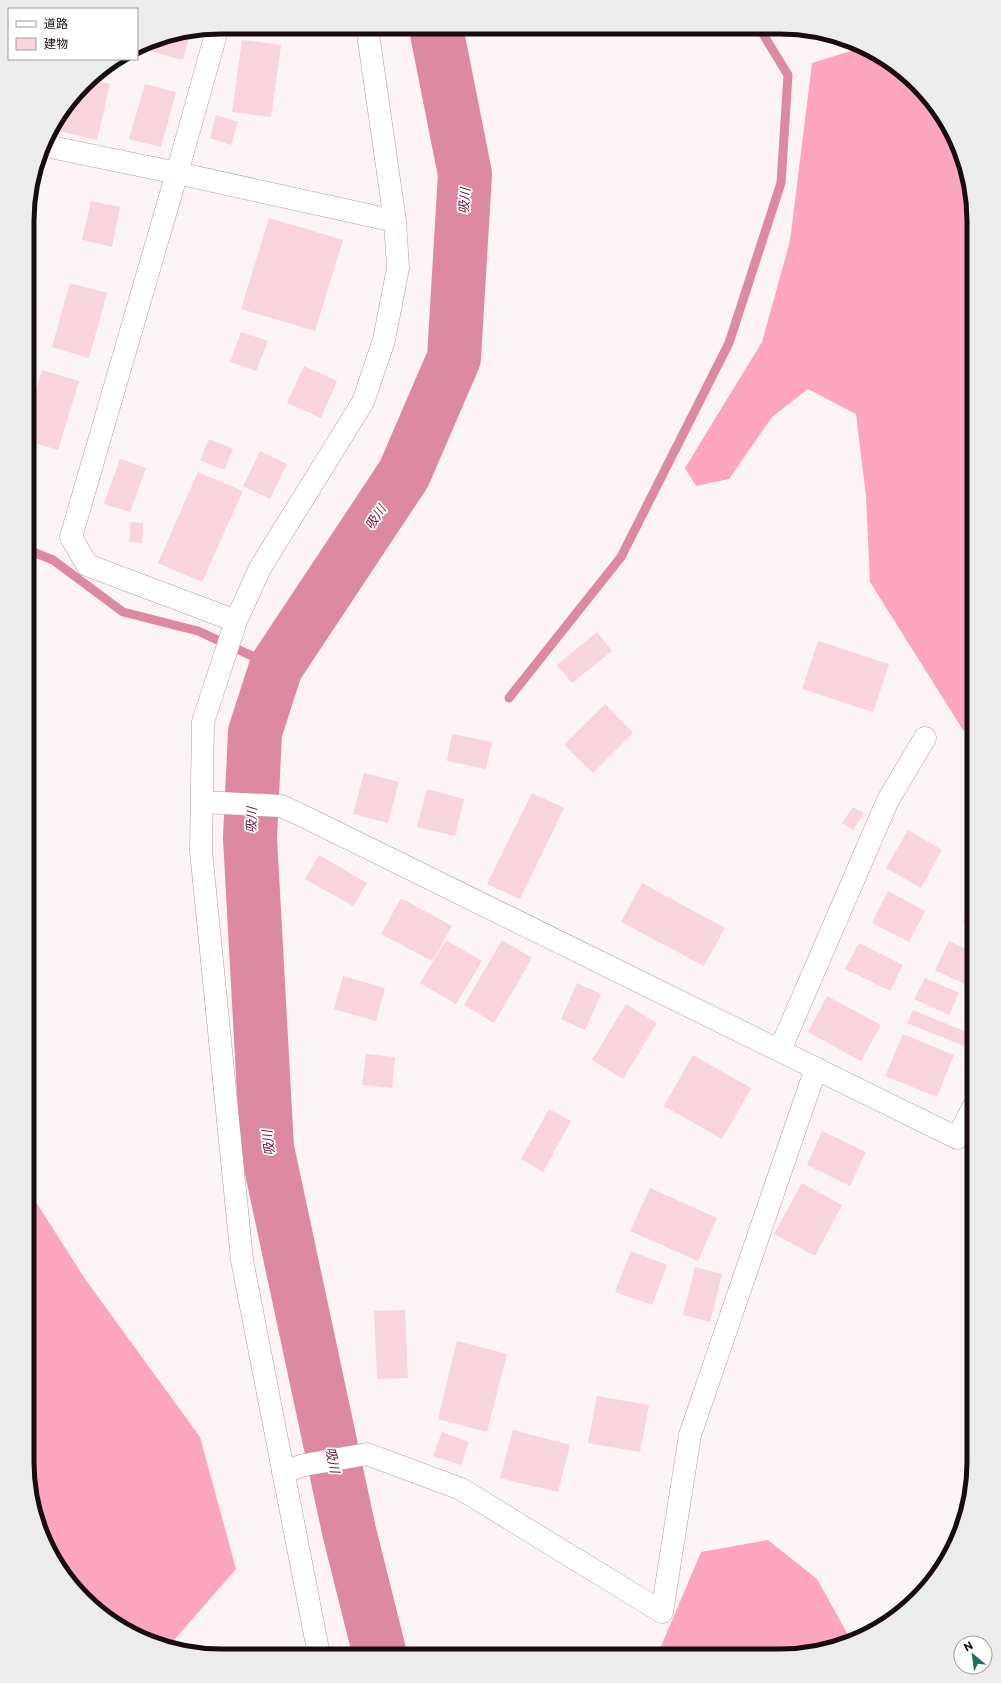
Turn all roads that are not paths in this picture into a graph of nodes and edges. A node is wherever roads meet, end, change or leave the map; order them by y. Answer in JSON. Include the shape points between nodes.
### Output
{"nodes":[{"id":1,"x":216,"y":34,"type":"edge"},
{"id":2,"x":368,"y":34,"type":"edge"},
{"id":3,"x":49,"y":147,"type":"edge"},
{"id":4,"x":177,"y":173,"type":"junction"},
{"id":5,"x":395,"y":221,"type":"junction"},
{"id":6,"x":236,"y":621,"type":"junction"},
{"id":7,"x":925,"y":738,"type":"dead end"},
{"id":8,"x":202,"y":802,"type":"junction"},
{"id":9,"x":780,"y":1050,"type":"junction"},
{"id":10,"x":816,"y":1068,"type":"junction"},
{"id":11,"x":967,"y":1119,"type":"edge"},
{"id":12,"x":283,"y":1472,"type":"junction"},
{"id":13,"x":318,"y":1649,"type":"edge"}],
"edges":[{"from":1,"to":4,"type":"street"},
{"from":2,"to":5,"type":"street"},
{"from":3,"to":4,"type":"street"},
{"from":4,"to":5,"type":"street"},
{"from":4,"to":6,"type":"street","via":[[71,537],[86,565]]},
{"from":5,"to":6,"type":"street","via":[[398,268],[384,340],[363,402],[260,568]]},
{"from":6,"to":8,"type":"street","via":[[203,722]]},
{"from":7,"to":9,"type":"street","via":[[888,800]]},
{"from":8,"to":9,"type":"street","via":[[281,806]]},
{"from":8,"to":12,"type":"street","via":[[201,851],[242,1260]]},
{"from":9,"to":10,"type":"street"},
{"from":10,"to":11,"type":"street","via":[[957,1138]]},
{"from":10,"to":12,"type":"street","via":[[690,1434],[662,1612],[461,1489],[367,1454],[304,1464]]},
{"from":12,"to":13,"type":"street"}]}
